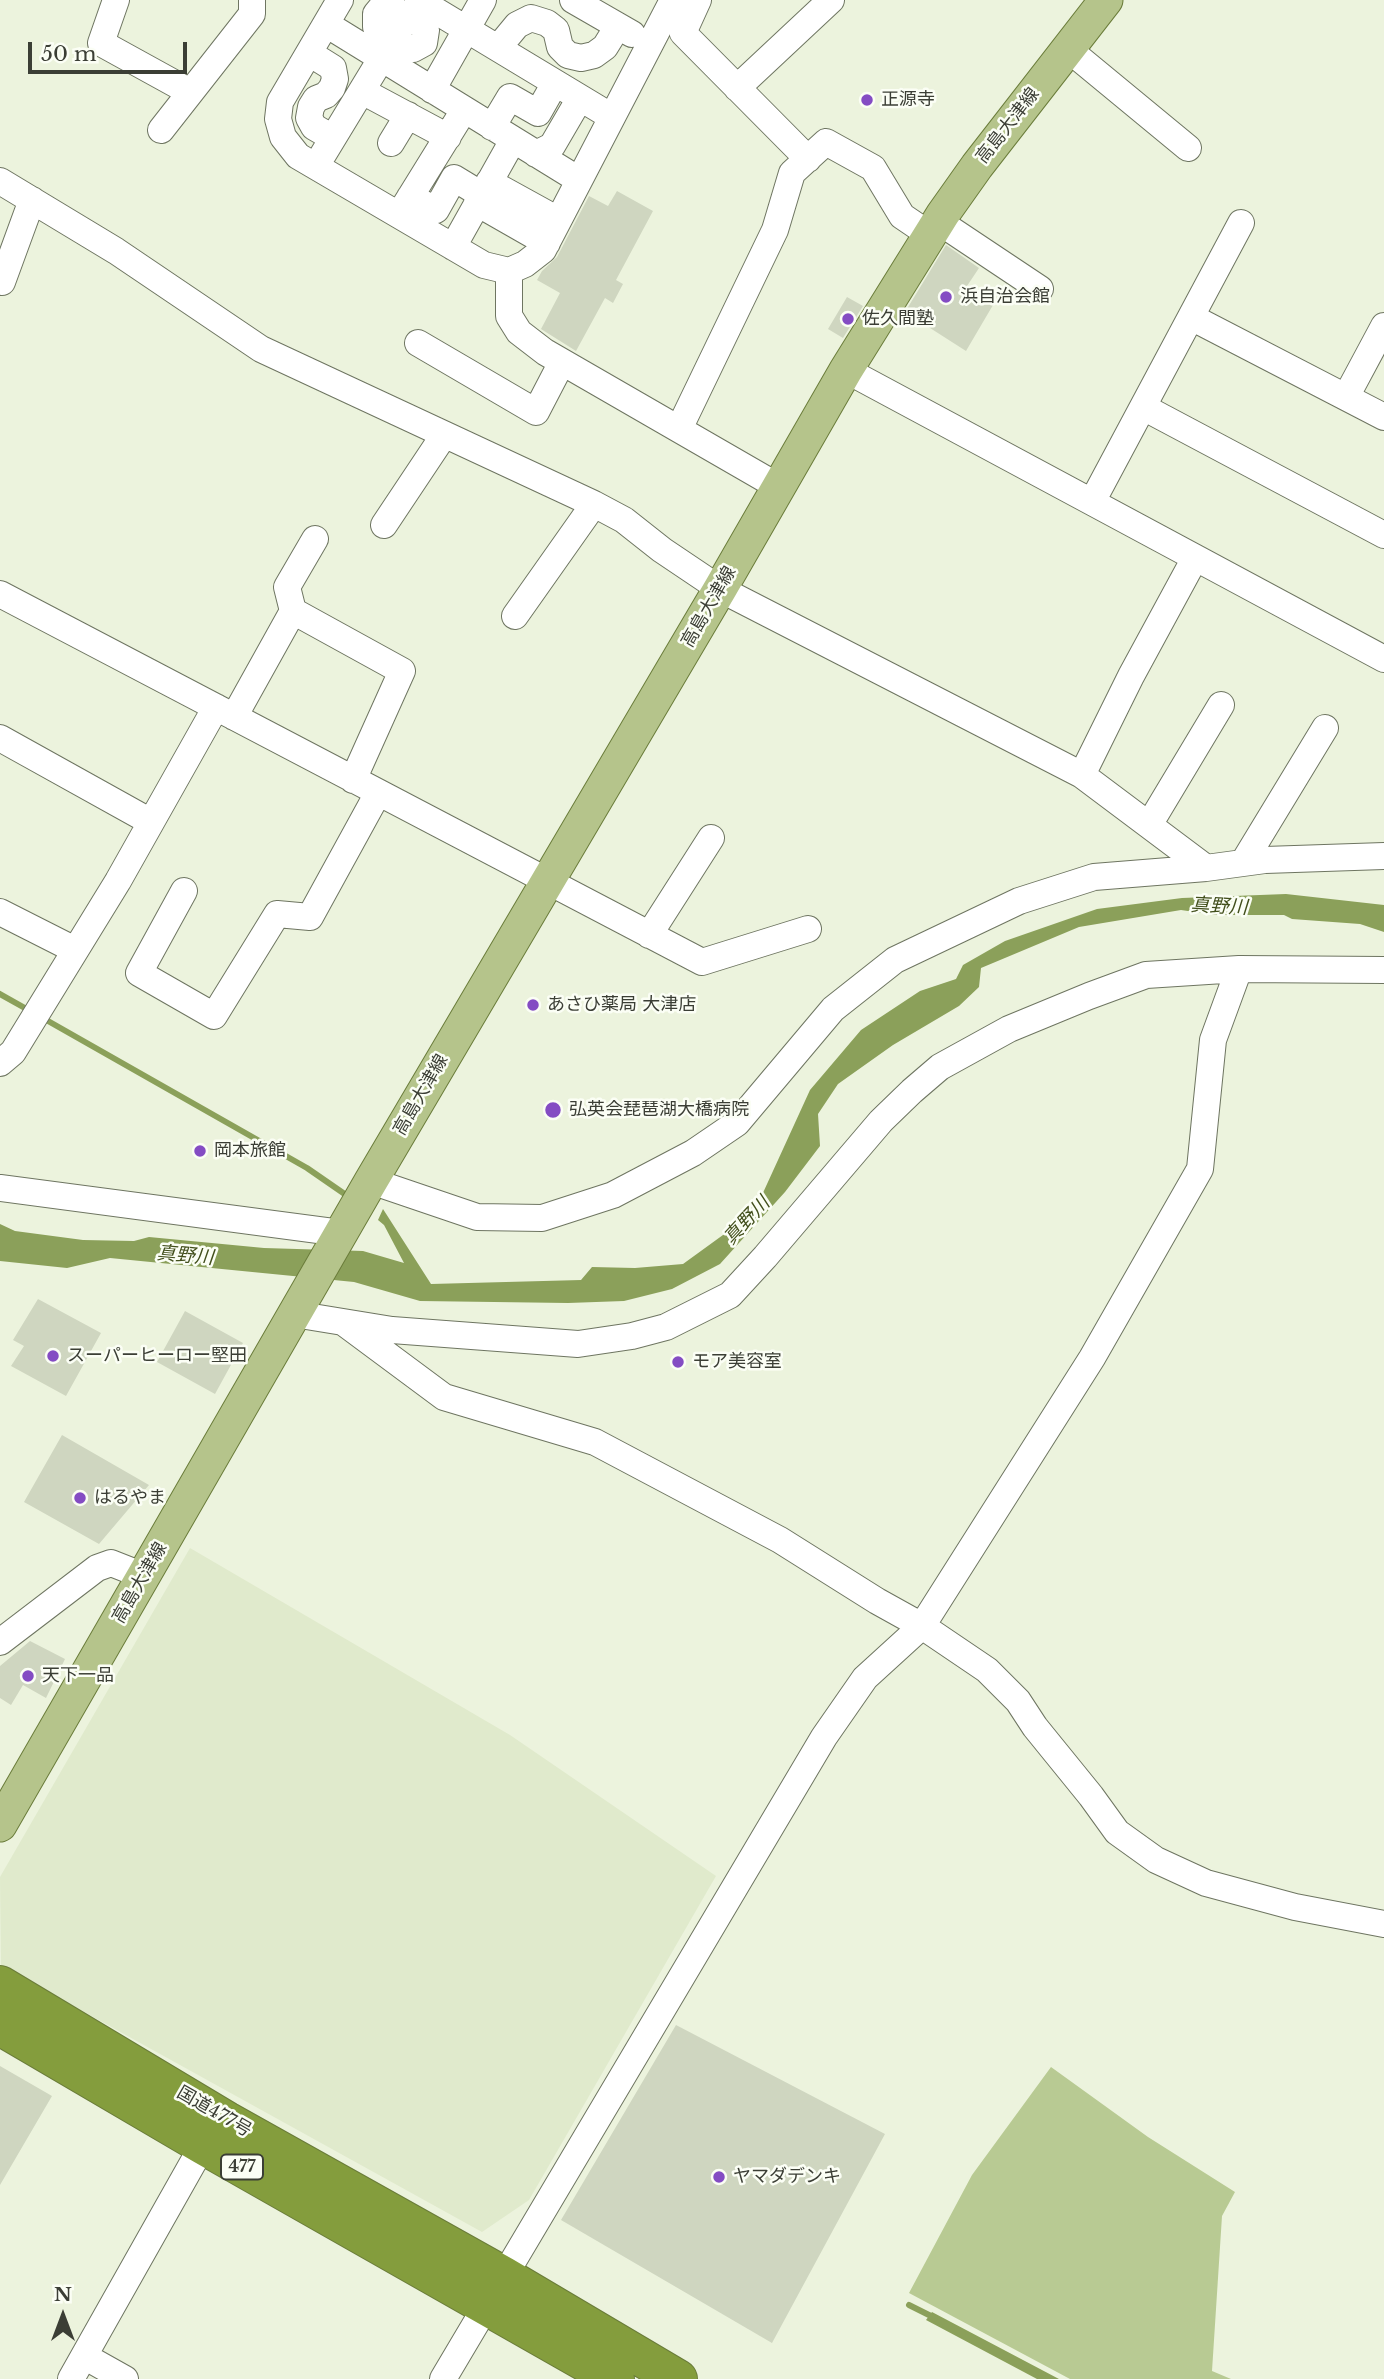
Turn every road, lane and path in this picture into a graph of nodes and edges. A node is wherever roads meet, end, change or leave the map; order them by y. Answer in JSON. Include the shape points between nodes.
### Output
{"nodes":[{"id":1,"x":116,"y":0,"type":"edge"},
{"id":2,"x":251,"y":0,"type":"edge"},
{"id":3,"x":340,"y":0,"type":"edge"},
{"id":4,"x":350,"y":0,"type":"edge"},
{"id":5,"x":418,"y":0,"type":"edge"},
{"id":6,"x":673,"y":0,"type":"edge"},
{"id":7,"x":698,"y":0,"type":"edge"},
{"id":8,"x":831,"y":0,"type":"edge"},
{"id":9,"x":481,"y":1,"type":"edge"},
{"id":10,"x":586,"y":3,"type":"edge"},
{"id":11,"x":1100,"y":3,"type":"edge"},
{"id":12,"x":326,"y":24,"type":"junction"},
{"id":13,"x":618,"y":26,"type":"junction"},
{"id":14,"x":466,"y":29,"type":"junction"},
{"id":15,"x":650,"y":44,"type":"junction"},
{"id":16,"x":498,"y":48,"type":"junction"},
{"id":17,"x":1068,"y":49,"type":"junction"},
{"id":18,"x":309,"y":52,"type":"junction"},
{"id":19,"x":381,"y":58,"type":"junction"},
{"id":20,"x":450,"y":58,"type":"junction"},
{"id":21,"x":555,"y":83,"type":"junction"},
{"id":22,"x":737,"y":88,"type":"junction"},
{"id":23,"x":432,"y":90,"type":"junction"},
{"id":24,"x":362,"y":91,"type":"junction"},
{"id":25,"x":190,"y":92,"type":"junction"},
{"id":26,"x":580,"y":98,"type":"junction"},
{"id":27,"x":464,"y":110,"type":"junction"},
{"id":28,"x":408,"y":116,"type":"junction"},
{"id":29,"x":612,"y":117,"type":"junction"},
{"id":30,"x":161,"y":130,"type":"dead end"},
{"id":31,"x":502,"y":133,"type":"junction"},
{"id":32,"x":447,"y":137,"type":"junction"},
{"id":33,"x":333,"y":138,"type":"junction"},
{"id":34,"x":391,"y":143,"type":"dead end"},
{"id":35,"x":1188,"y":148,"type":"dead end"},
{"id":36,"x":536,"y":154,"type":"junction"},
{"id":37,"x":808,"y":159,"type":"junction"},
{"id":38,"x":316,"y":166,"type":"junction"},
{"id":39,"x":579,"y":180,"type":"junction"},
{"id":40,"x":0,"y":181,"type":"edge"},
{"id":41,"x":483,"y":193,"type":"junction"},
{"id":42,"x":32,"y":200,"type":"junction"},
{"id":43,"x":405,"y":206,"type":"junction"},
{"id":44,"x":1241,"y":223,"type":"dead end"},
{"id":45,"x":934,"y":228,"type":"junction"},
{"id":46,"x":552,"y":232,"type":"junction"},
{"id":47,"x":453,"y":247,"type":"junction"},
{"id":48,"x":509,"y":271,"type":"junction"},
{"id":49,"x":2,"y":282,"type":"dead end"},
{"id":50,"x":1040,"y":289,"type":"dead end"},
{"id":51,"x":1191,"y":317,"type":"junction"},
{"id":52,"x":1384,"y":326,"type":"edge"},
{"id":53,"x":418,"y":343,"type":"dead end"},
{"id":54,"x":562,"y":362,"type":"junction"},
{"id":55,"x":846,"y":370,"type":"junction"},
{"id":56,"x":1346,"y":397,"type":"junction"},
{"id":57,"x":1143,"y":407,"type":"junction"},
{"id":58,"x":1384,"y":417,"type":"edge"},
{"id":59,"x":679,"y":429,"type":"junction"},
{"id":60,"x":444,"y":435,"type":"junction"},
{"id":61,"x":779,"y":486,"type":"junction"},
{"id":62,"x":1092,"y":502,"type":"junction"},
{"id":63,"x":594,"y":503,"type":"junction"},
{"id":64,"x":384,"y":525,"type":"dead end"},
{"id":65,"x":1384,"y":535,"type":"edge"},
{"id":66,"x":314,"y":538,"type":"dead end"},
{"id":67,"x":1195,"y":558,"type":"junction"},
{"id":68,"x":720,"y":589,"type":"junction"},
{"id":69,"x":0,"y":594,"type":"edge"},
{"id":70,"x":293,"y":611,"type":"junction"},
{"id":71,"x":515,"y":616,"type":"dead end"},
{"id":72,"x":1384,"y":659,"type":"edge"},
{"id":73,"x":1220,"y":705,"type":"dead end"},
{"id":74,"x":225,"y":712,"type":"junction"},
{"id":75,"x":1325,"y":728,"type":"dead end"},
{"id":76,"x":0,"y":738,"type":"edge"},
{"id":77,"x":1082,"y":775,"type":"junction"},
{"id":78,"x":353,"y":780,"type":"junction"},
{"id":79,"x":377,"y":793,"type":"junction"},
{"id":80,"x":151,"y":822,"type":"junction"},
{"id":81,"x":1149,"y":825,"type":"junction"},
{"id":82,"x":711,"y":838,"type":"dead end"},
{"id":83,"x":1384,"y":856,"type":"edge"},
{"id":84,"x":1242,"y":863,"type":"junction"},
{"id":85,"x":1206,"y":868,"type":"junction"},
{"id":86,"x":546,"y":882,"type":"junction"},
{"id":87,"x":184,"y":891,"type":"dead end"},
{"id":88,"x":0,"y":912,"type":"edge"},
{"id":89,"x":808,"y":929,"type":"dead end"},
{"id":90,"x":649,"y":935,"type":"junction"},
{"id":91,"x":75,"y":950,"type":"junction"},
{"id":92,"x":1239,"y":969,"type":"junction"},
{"id":93,"x":1384,"y":970,"type":"edge"},
{"id":94,"x":0,"y":1063,"type":"edge"},
{"id":95,"x":371,"y":1181,"type":"junction"},
{"id":96,"x":0,"y":1188,"type":"edge"},
{"id":97,"x":341,"y":1233,"type":"junction"},
{"id":98,"x":297,"y":1309,"type":"junction"},
{"id":99,"x":343,"y":1322,"type":"junction"},
{"id":100,"x":144,"y":1576,"type":"junction"},
{"id":101,"x":922,"y":1626,"type":"junction"},
{"id":102,"x":0,"y":1642,"type":"edge"},
{"id":103,"x":0,"y":1825,"type":"edge"},
{"id":104,"x":1384,"y":1924,"type":"edge"},
{"id":105,"x":0,"y":1986,"type":"edge"},
{"id":106,"x":0,"y":2026,"type":"edge"},
{"id":107,"x":203,"y":2145,"type":"junction"},
{"id":108,"x":495,"y":2290,"type":"junction"},
{"id":109,"x":84,"y":2356,"type":"junction"},
{"id":110,"x":71,"y":2379,"type":"edge"},
{"id":111,"x":125,"y":2379,"type":"edge"},
{"id":112,"x":443,"y":2379,"type":"edge"},
{"id":113,"x":615,"y":2379,"type":"edge"},
{"id":114,"x":678,"y":2379,"type":"edge"}],
"edges":[{"from":1,"to":25,"type":"street","via":[[101,43]]},
{"from":2,"to":25,"type":"street","via":[[251,14]]},
{"from":3,"to":12,"type":"street"},
{"from":4,"to":20,"type":"street","via":[[376,14],[381,8],[394,8],[402,18],[399,28],[407,21],[420,23],[426,30],[424,43]]},
{"from":5,"to":14,"type":"street"},
{"from":6,"to":15,"type":"street"},
{"from":7,"to":22,"type":"street","via":[[683,33]]},
{"from":8,"to":22,"type":"street"},
{"from":9,"to":14,"type":"street"},
{"from":10,"to":13,"type":"street"},
{"from":11,"to":17,"type":"main road","name":"高島大津線"},
{"from":12,"to":18,"type":"street"},
{"from":12,"to":19,"type":"street"},
{"from":13,"to":15,"type":"street"},
{"from":13,"to":16,"type":"street","via":[[605,47],[580,58],[560,47],[556,30],[531,18],[517,25]]},
{"from":14,"to":16,"type":"street"},
{"from":14,"to":20,"type":"street"},
{"from":15,"to":29,"type":"street"},
{"from":16,"to":21,"type":"street"},
{"from":17,"to":35,"type":"street"},
{"from":17,"to":45,"type":"main road","name":"高島大津線"},
{"from":18,"to":33,"type":"street","via":[[333,68],[332,88],[316,99],[309,118],[314,127]]},
{"from":18,"to":38,"type":"street","via":[[280,102],[278,119],[298,156]]},
{"from":19,"to":23,"type":"street"},
{"from":19,"to":24,"type":"street"},
{"from":20,"to":23,"type":"street"},
{"from":21,"to":26,"type":"street"},
{"from":21,"to":31,"type":"street","via":[[538,113],[510,97]]},
{"from":22,"to":37,"type":"street"},
{"from":23,"to":27,"type":"street"},
{"from":24,"to":28,"type":"street"},
{"from":24,"to":33,"type":"street"},
{"from":25,"to":30,"type":"street"},
{"from":26,"to":29,"type":"street"},
{"from":26,"to":36,"type":"street","via":[[552,146]]},
{"from":27,"to":31,"type":"street"},
{"from":27,"to":32,"type":"street"},
{"from":28,"to":32,"type":"street"},
{"from":28,"to":34,"type":"street"},
{"from":29,"to":39,"type":"street"},
{"from":31,"to":36,"type":"street"},
{"from":31,"to":41,"type":"street"},
{"from":32,"to":43,"type":"street"},
{"from":33,"to":38,"type":"street"},
{"from":36,"to":39,"type":"street"},
{"from":37,"to":45,"type":"street","via":[[826,142],[873,168],[902,216]]},
{"from":37,"to":59,"type":"street","via":[[792,173],[775,230]]},
{"from":38,"to":43,"type":"street"},
{"from":39,"to":46,"type":"street"},
{"from":40,"to":42,"type":"street"},
{"from":41,"to":43,"type":"street","via":[[454,178],[436,210]]},
{"from":41,"to":46,"type":"street"},
{"from":41,"to":47,"type":"street"},
{"from":42,"to":49,"type":"street"},
{"from":42,"to":60,"type":"street","via":[[261,349]]},
{"from":43,"to":47,"type":"street"},
{"from":44,"to":51,"type":"street"},
{"from":45,"to":50,"type":"street"},
{"from":45,"to":55,"type":"main road","name":"高島大津線"},
{"from":46,"to":48,"type":"street","via":[[543,250]]},
{"from":47,"to":48,"type":"street","via":[[484,265]]},
{"from":48,"to":54,"type":"street","via":[[509,316],[519,332]]},
{"from":51,"to":56,"type":"street"},
{"from":51,"to":57,"type":"street"},
{"from":52,"to":56,"type":"street"},
{"from":53,"to":54,"type":"street","via":[[536,412]]},
{"from":54,"to":59,"type":"street"},
{"from":55,"to":61,"type":"main road","name":"高島大津線"},
{"from":55,"to":62,"type":"street"},
{"from":56,"to":58,"type":"street"},
{"from":57,"to":62,"type":"street"},
{"from":57,"to":65,"type":"street"},
{"from":59,"to":61,"type":"street"},
{"from":60,"to":63,"type":"street"},
{"from":60,"to":64,"type":"street"},
{"from":61,"to":68,"type":"main road","name":"高島大津線"},
{"from":62,"to":67,"type":"street"},
{"from":63,"to":68,"type":"street"},
{"from":63,"to":71,"type":"street"},
{"from":66,"to":70,"type":"street","via":[[287,587]]},
{"from":67,"to":72,"type":"street"},
{"from":67,"to":77,"type":"street"},
{"from":68,"to":77,"type":"street"},
{"from":68,"to":86,"type":"main road","name":"高島大津線"},
{"from":69,"to":74,"type":"street"},
{"from":70,"to":74,"type":"street"},
{"from":70,"to":78,"type":"street","via":[[402,671]]},
{"from":73,"to":81,"type":"street"},
{"from":74,"to":78,"type":"street"},
{"from":74,"to":80,"type":"street"},
{"from":75,"to":84,"type":"street"},
{"from":76,"to":80,"type":"street"},
{"from":77,"to":81,"type":"street"},
{"from":78,"to":79,"type":"street"},
{"from":79,"to":86,"type":"street"},
{"from":79,"to":87,"type":"street","via":[[310,917],[277,914],[214,1016],[139,973]]},
{"from":80,"to":91,"type":"street"},
{"from":81,"to":85,"type":"street"},
{"from":82,"to":90,"type":"street"},
{"from":83,"to":84,"type":"street"},
{"from":84,"to":85,"type":"street"},
{"from":85,"to":95,"type":"street","via":[[1094,877],[1019,901],[895,960],[833,1009],[737,1123],[693,1153],[613,1195],[542,1218],[477,1217]]},
{"from":86,"to":90,"type":"street"},
{"from":86,"to":95,"type":"main road","name":"高島大津線"},
{"from":88,"to":91,"type":"street"},
{"from":89,"to":90,"type":"street","via":[[702,962]]},
{"from":91,"to":94,"type":"street","via":[[13,1052]]},
{"from":92,"to":93,"type":"street"},
{"from":92,"to":99,"type":"street","via":[[1146,975],[1009,1029],[940,1067],[881,1121],[730,1295],[666,1327],[578,1344]]},
{"from":92,"to":101,"type":"street","via":[[1213,1040],[1200,1169],[1092,1358]]},
{"from":95,"to":97,"type":"main road","name":"高島大津線"},
{"from":96,"to":97,"type":"street"},
{"from":97,"to":98,"type":"main road","name":"高島大津線"},
{"from":98,"to":99,"type":"street"},
{"from":98,"to":100,"type":"main road","name":"高島大津線"},
{"from":99,"to":101,"type":"street","via":[[444,1397],[595,1442],[780,1540]]},
{"from":100,"to":102,"type":"street","via":[[111,1563],[97,1568]]},
{"from":100,"to":103,"type":"main road","name":"高島大津線"},
{"from":101,"to":104,"type":"street","via":[[987,1670],[1018,1701],[1116,1832],[1156,1860],[1206,1883],[1294,1907]]},
{"from":101,"to":108,"type":"street","via":[[864,1678],[824,1737]]},
{"from":105,"to":108,"type":"highway","name":"国道477号","number":"477","via":[[228,2120]]},
{"from":106,"to":107,"type":"highway","name":"国道477号","number":"477"},
{"from":107,"to":108,"type":"highway","name":"国道477号","number":"477"},
{"from":107,"to":109,"type":"street"},
{"from":108,"to":112,"type":"street"},
{"from":108,"to":113,"type":"highway","number":"477"},
{"from":108,"to":114,"type":"highway","number":"477"},
{"from":109,"to":110,"type":"street"},
{"from":109,"to":111,"type":"street"}]}
